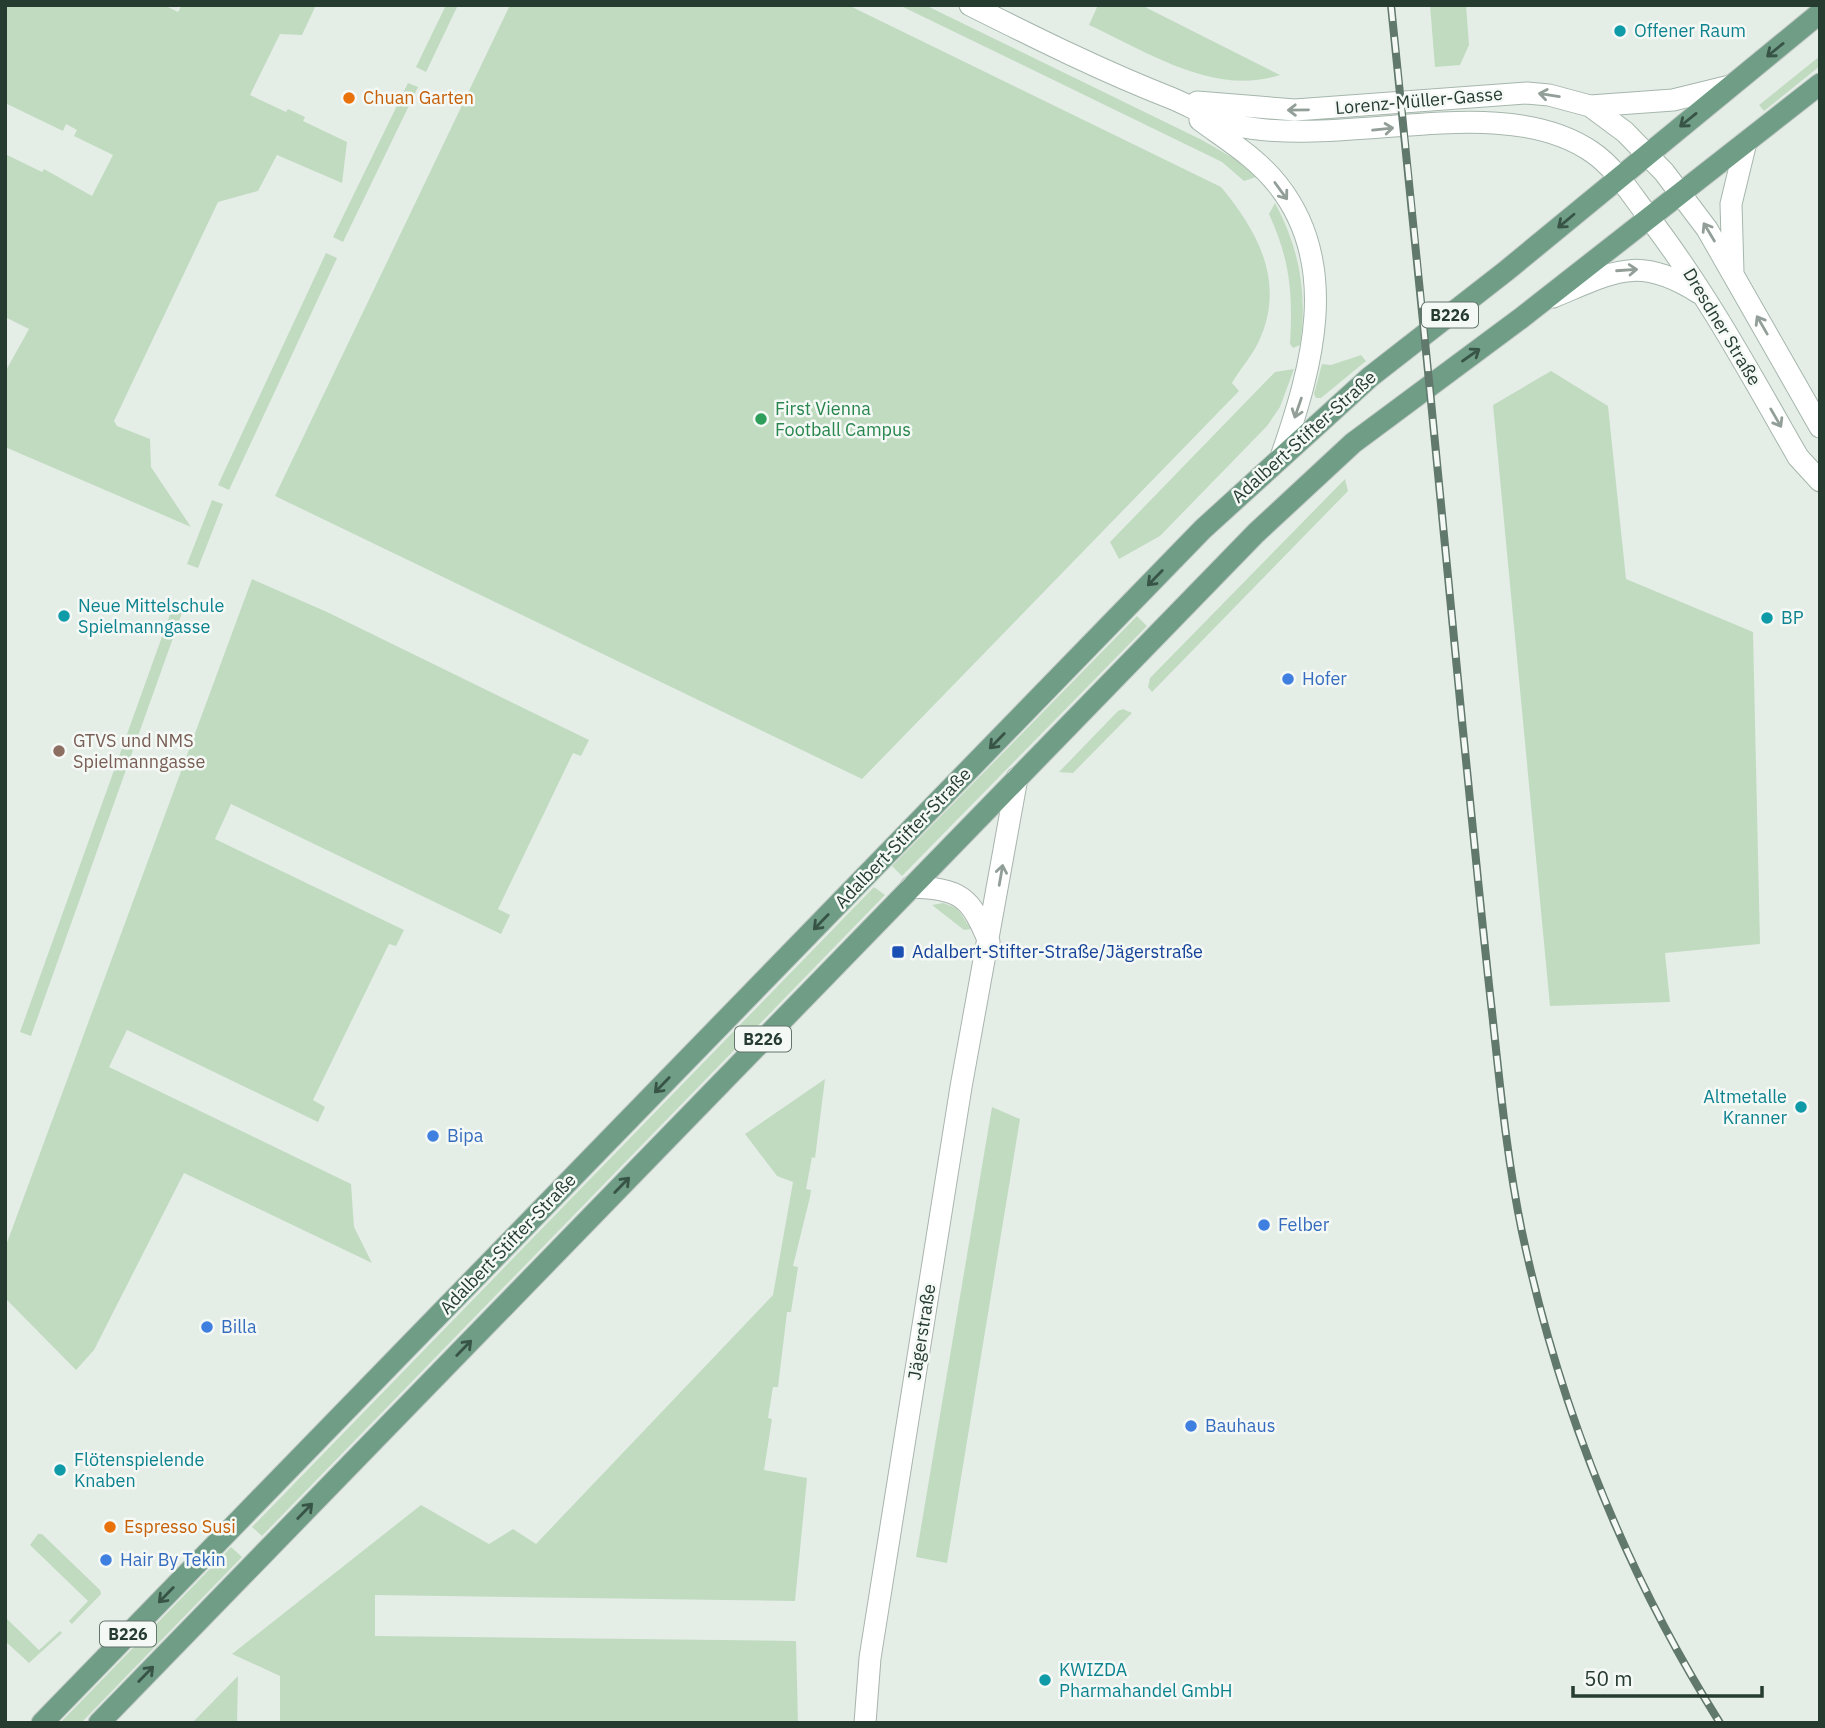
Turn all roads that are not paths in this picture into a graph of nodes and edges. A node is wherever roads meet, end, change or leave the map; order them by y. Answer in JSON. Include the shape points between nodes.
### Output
{"nodes":[{"id":1,"x":970,"y":5,"type":"edge"},
{"id":2,"x":1820,"y":13,"type":"edge"},
{"id":3,"x":1820,"y":84,"type":"edge"},
{"id":4,"x":1730,"y":86,"type":"junction"},
{"id":5,"x":1174,"y":99,"type":"junction"},
{"id":6,"x":1590,"y":107,"type":"junction"},
{"id":7,"x":1746,"y":142,"type":"junction"},
{"id":8,"x":1647,"y":154,"type":"junction"},
{"id":9,"x":1619,"y":177,"type":"junction"},
{"id":10,"x":1681,"y":193,"type":"junction"},
{"id":11,"x":1649,"y":217,"type":"junction"},
{"id":12,"x":1733,"y":274,"type":"junction"},
{"id":13,"x":1704,"y":296,"type":"junction"},
{"id":14,"x":1541,"y":303,"type":"junction"},
{"id":15,"x":1820,"y":427,"type":"edge"},
{"id":16,"x":1282,"y":454,"type":"junction"},
{"id":17,"x":1820,"y":481,"type":"edge"},
{"id":18,"x":1017,"y":778,"type":"junction"},
{"id":19,"x":911,"y":887,"type":"junction"},
{"id":20,"x":989,"y":942,"type":"junction"},
{"id":21,"x":42,"y":1723,"type":"edge"},
{"id":22,"x":99,"y":1723,"type":"edge"},
{"id":23,"x":865,"y":1723,"type":"edge"}],
"edges":[{"from":1,"to":5,"type":"main road","name":"Lorenz-Müller-Gasse","via":[[1136,86]]},
{"from":2,"to":4,"type":"main road","name":"Adalbert-Stifter-Straße","number":"B226","one_way":true},
{"from":3,"to":7,"type":"main road","number":"B226"},
{"from":4,"to":6,"type":"main road","via":[[1673,100]]},
{"from":4,"to":8,"type":"main road","name":"Adalbert-Stifter-Straße","number":"B226","one_way":true},
{"from":6,"to":5,"type":"main road","name":"Lorenz-Müller-Gasse","one_way":true,"via":[[1549,94],[1527,93],[1296,110]]},
{"from":5,"to":9,"type":"main road","name":"Lorenz-Müller-Gasse","one_way":true,"via":[[1211,118],[1261,130],[1326,133],[1456,122],[1539,130],[1594,153]]},
{"from":5,"to":16,"type":"main road","one_way":true,"via":[[1264,170],[1295,209],[1307,238],[1314,267],[1315,326],[1303,393]]},
{"from":6,"to":8,"type":"main road","name":"Lorenz-Müller-Gasse","via":[[1609,118]]},
{"from":7,"to":10,"type":"main road","number":"B226"},
{"from":7,"to":12,"type":"main road","via":[[1731,204]]},
{"from":8,"to":9,"type":"main road","name":"Adalbert-Stifter-Straße","number":"B226"},
{"from":8,"to":10,"type":"main road","name":"Dresdner Straße"},
{"from":9,"to":11,"type":"main road","name":"Dresdner Straße"},
{"from":9,"to":16,"type":"main road","name":"Adalbert-Stifter-Straße","number":"B226","one_way":true,"via":[[1370,377]]},
{"from":10,"to":11,"type":"main road","number":"B226"},
{"from":12,"to":10,"type":"main road","name":"Dresdner Straße","one_way":true},
{"from":11,"to":13,"type":"main road","name":"Dresdner Straße"},
{"from":11,"to":14,"type":"main road","number":"B226"},
{"from":15,"to":12,"type":"main road","name":"Dresdner Straße","one_way":true},
{"from":14,"to":13,"type":"main road","one_way":true,"via":[[1615,271],[1634,269],[1673,276]]},
{"from":13,"to":17,"type":"main road","name":"Dresdner Straße","one_way":true,"via":[[1798,457]]},
{"from":18,"to":14,"type":"main road","number":"B226","one_way":true,"via":[[1318,475],[1392,413]]},
{"from":16,"to":21,"type":"main road","name":"Adalbert-Stifter-Straße","number":"B226","one_way":true,"via":[[1203,529]]},
{"from":18,"to":19,"type":"main road","number":"B226"},
{"from":20,"to":18,"type":"main road","name":"Jägerstraße","one_way":true},
{"from":19,"to":20,"type":"main road","via":[[957,893],[973,906]]},
{"from":22,"to":19,"type":"main road","number":"B226","one_way":true},
{"from":20,"to":23,"type":"main road","name":"Jägerstraße","via":[[961,1087],[870,1658]]}]}
